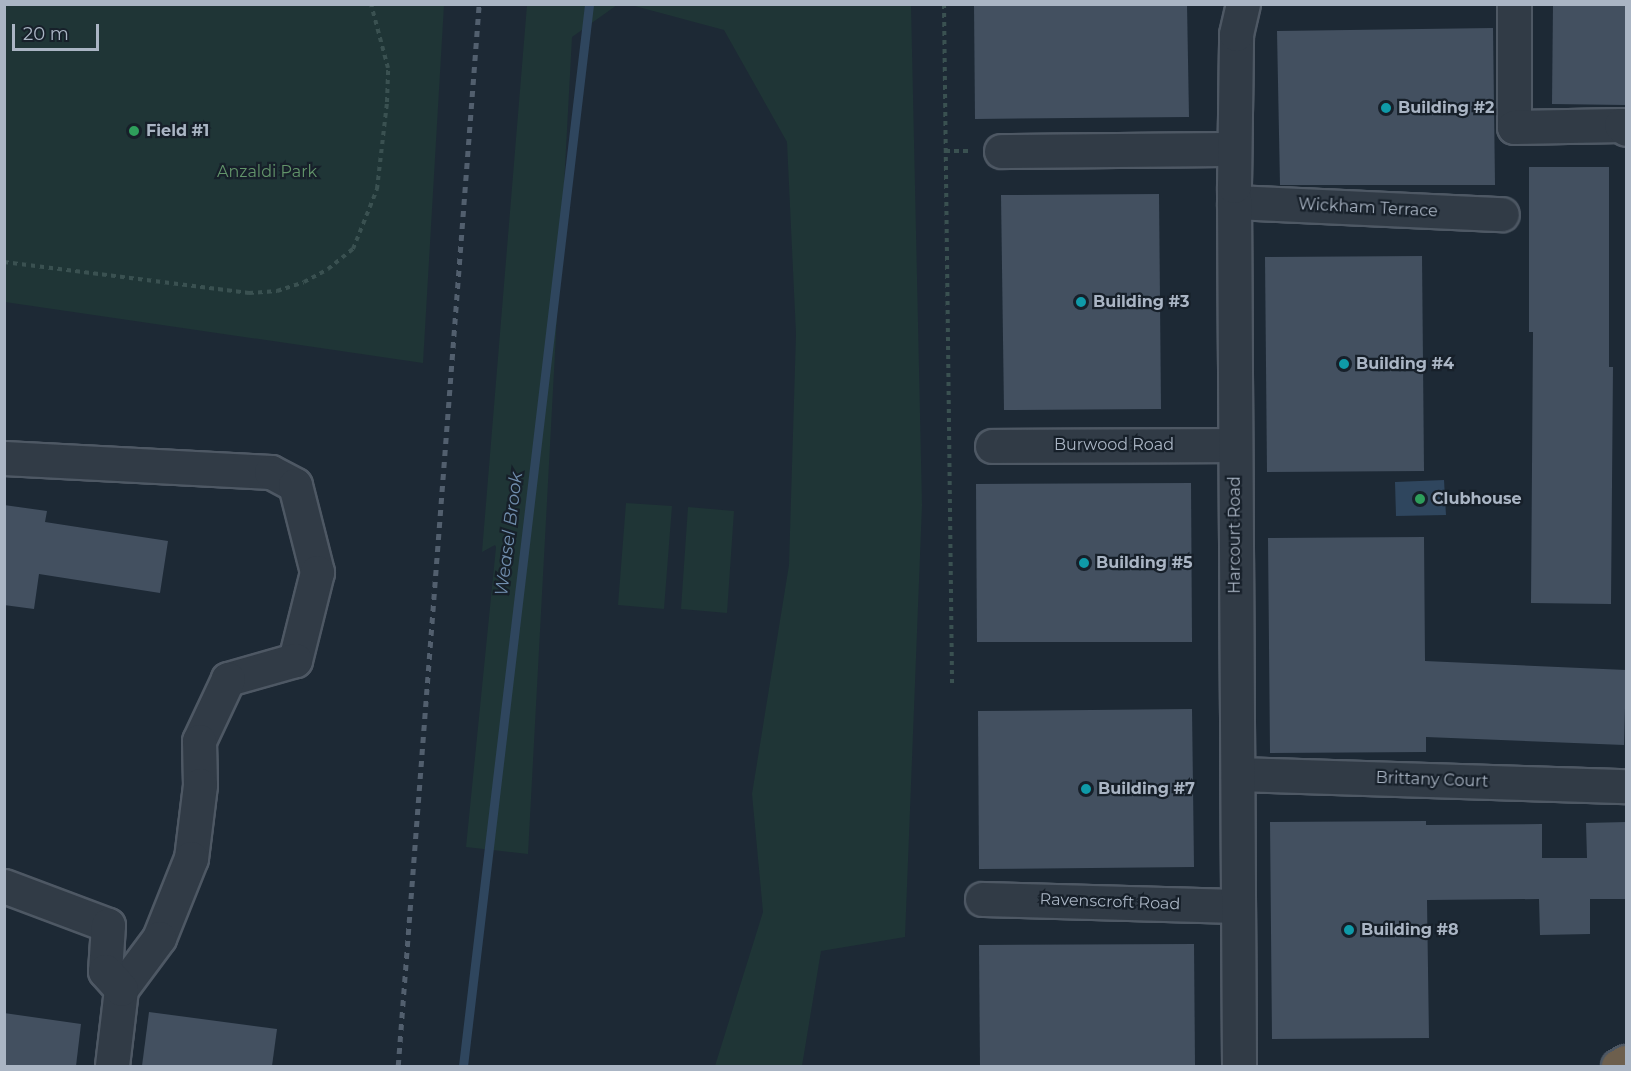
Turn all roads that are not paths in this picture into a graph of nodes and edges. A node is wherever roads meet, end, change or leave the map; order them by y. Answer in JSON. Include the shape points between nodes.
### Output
{"nodes":[{"id":1,"x":1243,"y":4,"type":"edge"},
{"id":2,"x":1514,"y":4,"type":"edge"},
{"id":3,"x":1626,"y":129,"type":"edge"},
{"id":4,"x":1234,"y":149,"type":"junction"},
{"id":5,"x":1001,"y":151,"type":"dead end"},
{"id":6,"x":1234,"y":202,"type":"junction"},
{"id":7,"x":1502,"y":214,"type":"dead end"},
{"id":8,"x":1235,"y":445,"type":"junction"},
{"id":9,"x":992,"y":446,"type":"dead end"},
{"id":10,"x":4,"y":458,"type":"edge"},
{"id":11,"x":1238,"y":774,"type":"junction"},
{"id":12,"x":1626,"y":786,"type":"edge"},
{"id":13,"x":4,"y":886,"type":"edge"},
{"id":14,"x":982,"y":899,"type":"dead end"},
{"id":15,"x":1238,"y":906,"type":"junction"},
{"id":16,"x":121,"y":989,"type":"junction"},
{"id":17,"x":1626,"y":1062,"type":"edge"},
{"id":18,"x":112,"y":1066,"type":"edge"},
{"id":19,"x":1239,"y":1066,"type":"edge"},
{"id":20,"x":1618,"y":1066,"type":"edge"}],
"edges":[{"from":1,"to":4,"type":"street","name":"Harcourt Road","via":[[1236,34]]},
{"from":2,"to":3,"type":"street","via":[[1514,127],[1621,125]]},
{"from":4,"to":5,"type":"street"},
{"from":4,"to":6,"type":"street","name":"Harcourt Road"},
{"from":6,"to":7,"type":"street","name":"Wickham Terrace"},
{"from":6,"to":8,"type":"street","name":"Harcourt Road"},
{"from":8,"to":9,"type":"street","name":"Burwood Road"},
{"from":8,"to":11,"type":"street","name":"Harcourt Road"},
{"from":10,"to":16,"type":"street","via":[[271,472],[295,485],[317,572],[295,660],[228,679],[199,741],[201,785],[191,858],[159,938]]},
{"from":11,"to":12,"type":"street","name":"Brittany Court"},
{"from":11,"to":15,"type":"street","name":"Harcourt Road"},
{"from":13,"to":16,"type":"street","via":[[108,925],[105,971]]},
{"from":14,"to":15,"type":"street","name":"Ravenscroft Road"},
{"from":15,"to":19,"type":"street","name":"Harcourt Road"},
{"from":16,"to":18,"type":"street"},
{"from":17,"to":20,"type":"highway"}]}
